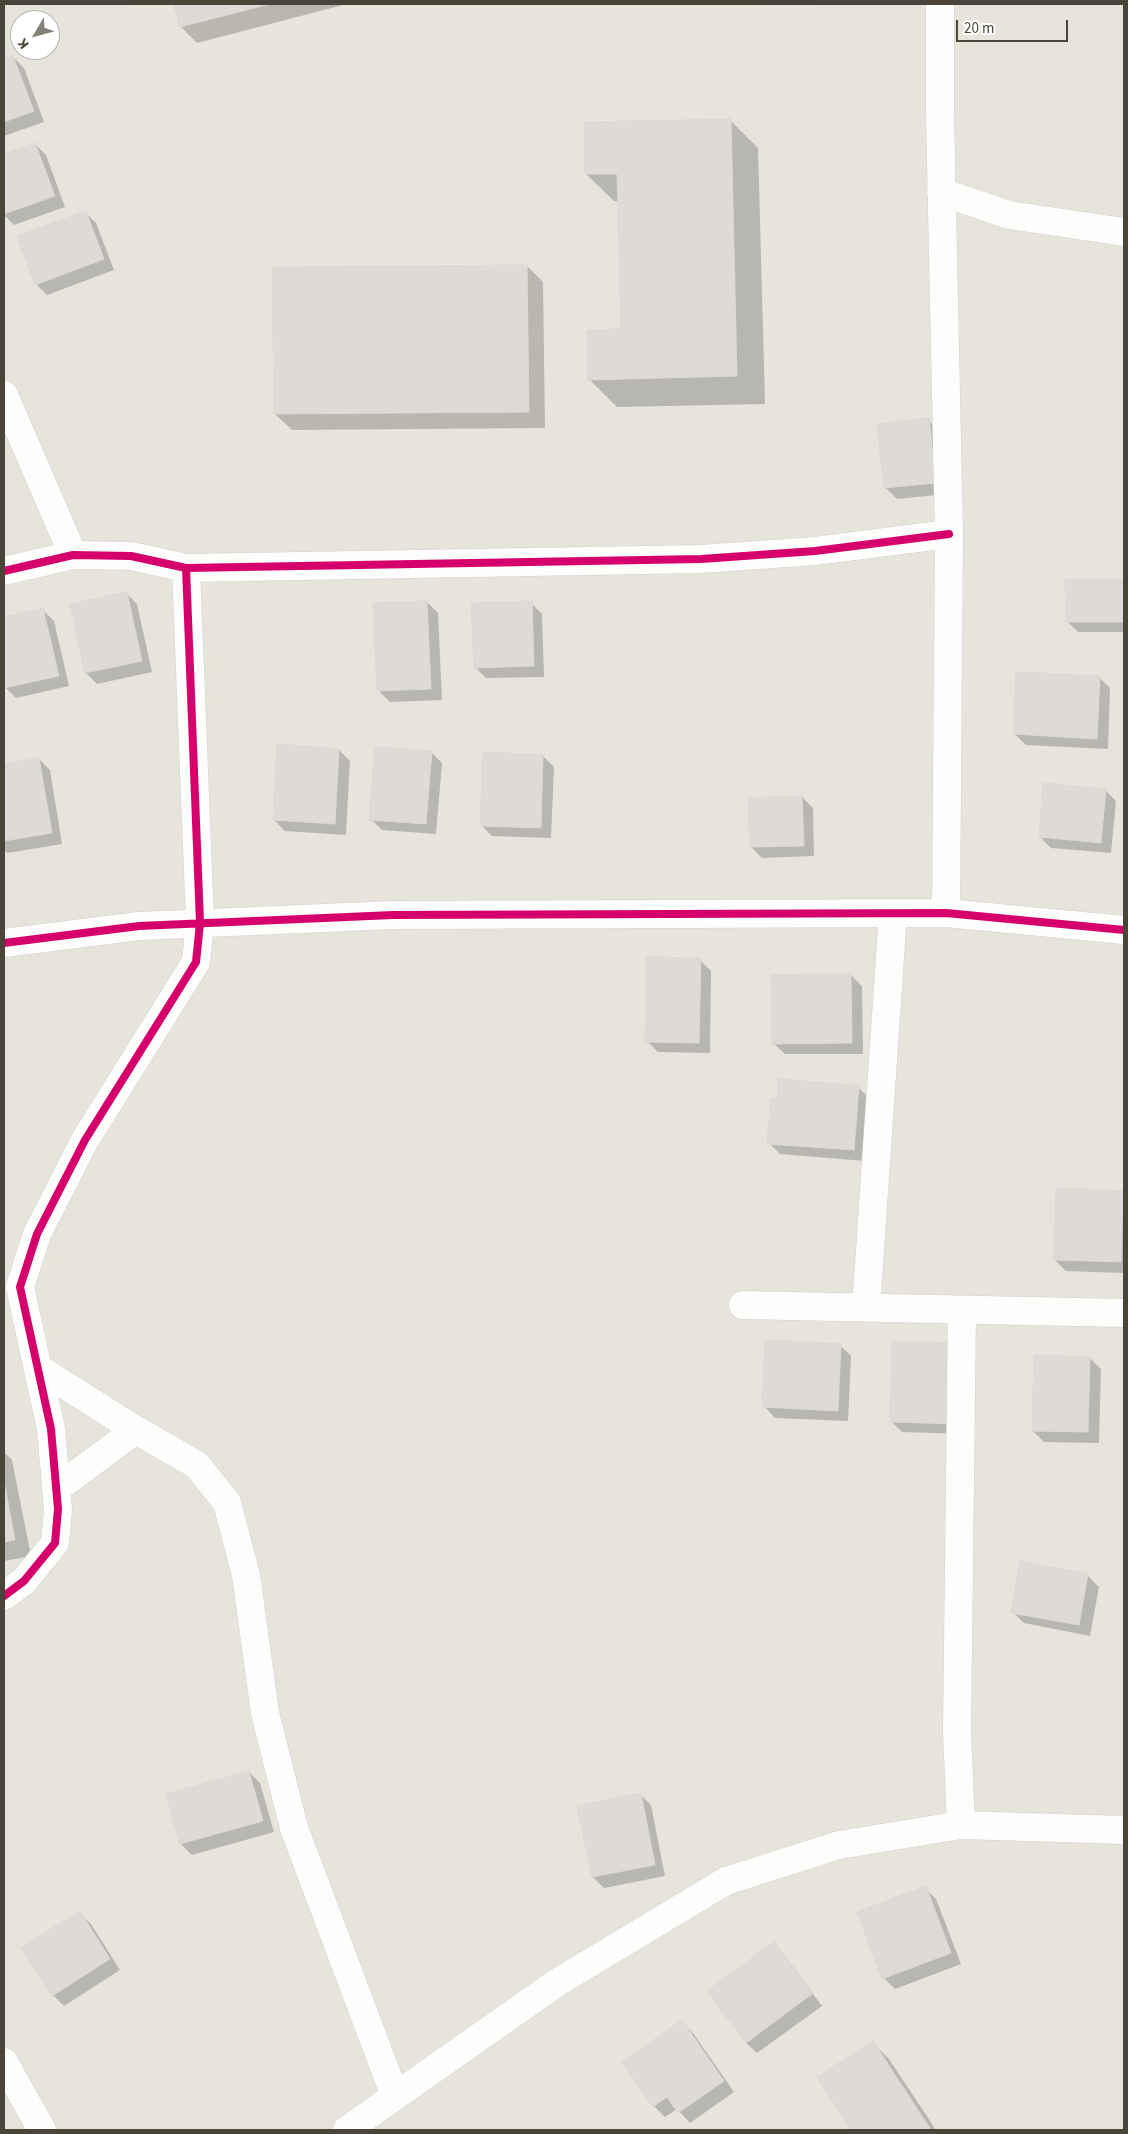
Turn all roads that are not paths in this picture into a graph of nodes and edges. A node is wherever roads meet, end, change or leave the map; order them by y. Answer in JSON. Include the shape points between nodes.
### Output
{"nodes":[{"id":1,"x":940,"y":4,"type":"edge"},
{"id":2,"x":941,"y":192,"type":"junction"},
{"id":3,"x":1124,"y":232,"type":"edge"},
{"id":4,"x":4,"y":395,"type":"edge"},
{"id":5,"x":949,"y":534,"type":"junction"},
{"id":6,"x":73,"y":555,"type":"junction"},
{"id":7,"x":186,"y":568,"type":"junction"},
{"id":8,"x":4,"y":571,"type":"edge"},
{"id":9,"x":946,"y":913,"type":"junction"},
{"id":10,"x":893,"y":914,"type":"junction"},
{"id":11,"x":200,"y":924,"type":"junction"},
{"id":12,"x":1124,"y":930,"type":"edge"},
{"id":13,"x":4,"y":943,"type":"edge"},
{"id":14,"x":742,"y":1305,"type":"dead end"},
{"id":15,"x":866,"y":1308,"type":"junction"},
{"id":16,"x":962,"y":1311,"type":"junction"},
{"id":17,"x":1124,"y":1313,"type":"edge"},
{"id":18,"x":38,"y":1368,"type":"junction"},
{"id":19,"x":136,"y":1430,"type":"junction"},
{"id":20,"x":56,"y":1489,"type":"junction"},
{"id":21,"x":4,"y":1596,"type":"edge"},
{"id":22,"x":961,"y":1825,"type":"junction"},
{"id":23,"x":1124,"y":1830,"type":"edge"},
{"id":24,"x":4,"y":2062,"type":"edge"},
{"id":25,"x":395,"y":2096,"type":"junction"},
{"id":26,"x":42,"y":2130,"type":"edge"},
{"id":27,"x":347,"y":2130,"type":"edge"}],
"edges":[{"from":1,"to":2,"type":"street"},
{"from":2,"to":3,"type":"street","via":[[1009,215]]},
{"from":2,"to":5,"type":"street"},
{"from":4,"to":6,"type":"street"},
{"from":5,"to":7,"type":"street","via":[[815,551],[701,559]]},
{"from":5,"to":9,"type":"street"},
{"from":6,"to":7,"type":"street","via":[[131,556]]},
{"from":6,"to":8,"type":"street"},
{"from":7,"to":11,"type":"street"},
{"from":9,"to":10,"type":"street"},
{"from":9,"to":12,"type":"street"},
{"from":10,"to":11,"type":"street","via":[[393,915]]},
{"from":10,"to":15,"type":"street"},
{"from":11,"to":13,"type":"street","via":[[139,926]]},
{"from":11,"to":18,"type":"street","via":[[196,962],[84,1140],[38,1234],[20,1287]]},
{"from":14,"to":15,"type":"street"},
{"from":15,"to":16,"type":"street"},
{"from":16,"to":17,"type":"street"},
{"from":16,"to":22,"type":"street","via":[[957,1731]]},
{"from":18,"to":19,"type":"street"},
{"from":18,"to":20,"type":"street","via":[[51,1429]]},
{"from":19,"to":20,"type":"street"},
{"from":19,"to":25,"type":"street","via":[[197,1465],[227,1503],[246,1575],[265,1713],[294,1828]]},
{"from":20,"to":21,"type":"street","via":[[55,1543],[24,1581]]},
{"from":22,"to":23,"type":"street"},
{"from":22,"to":25,"type":"street","via":[[838,1845],[726,1881],[558,1982]]},
{"from":24,"to":26,"type":"street"},
{"from":25,"to":27,"type":"street"}]}
